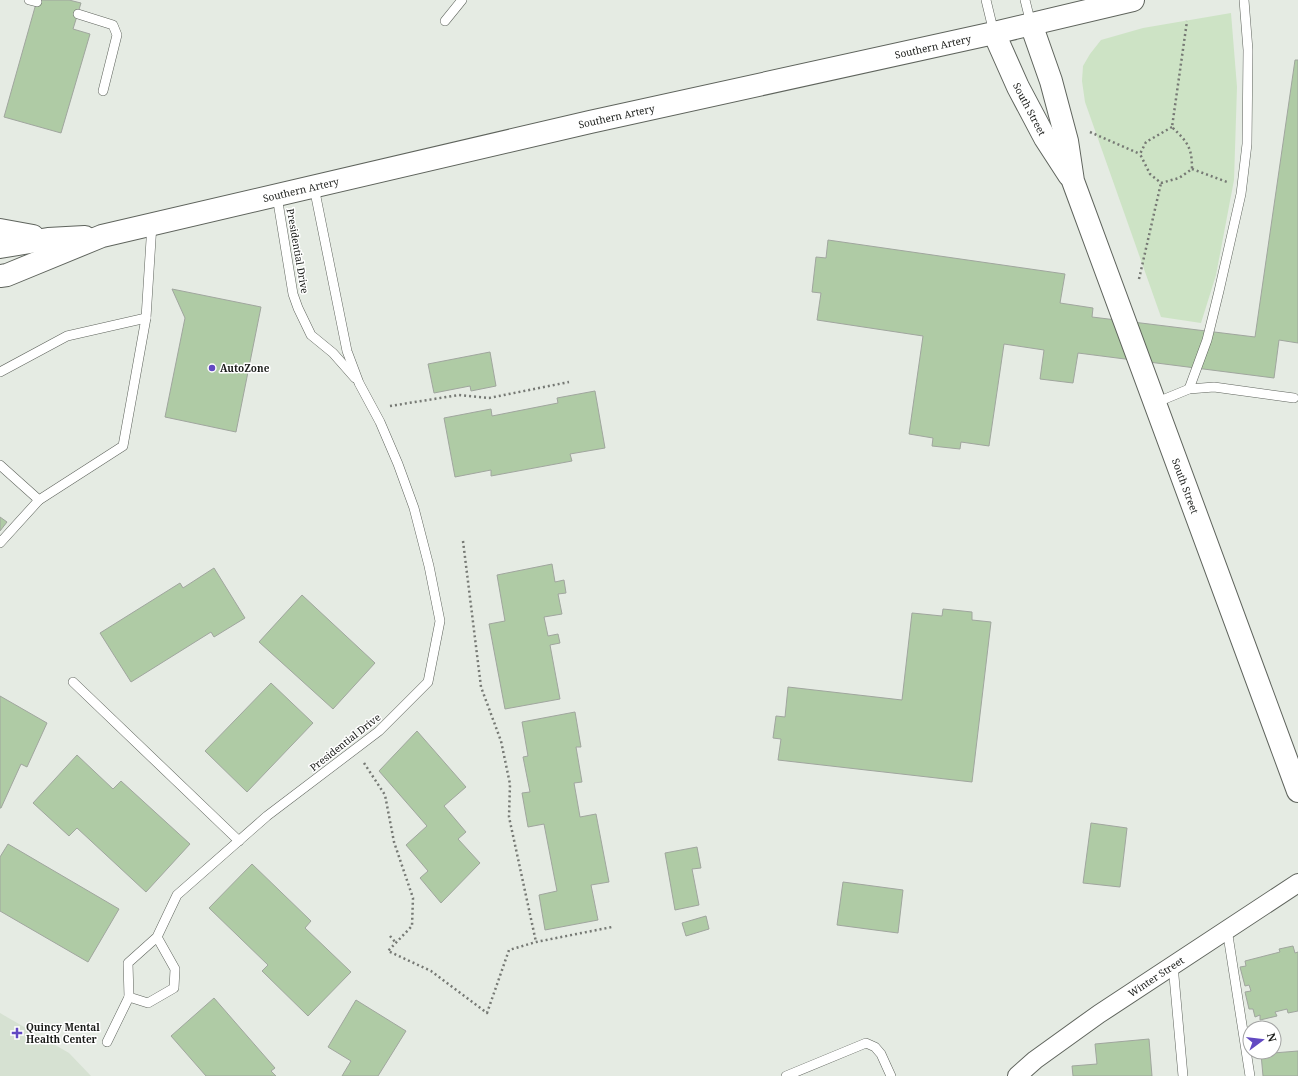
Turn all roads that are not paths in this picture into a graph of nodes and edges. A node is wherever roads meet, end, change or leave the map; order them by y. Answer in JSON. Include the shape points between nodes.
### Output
{"nodes":[{"id":1,"x":462,"y":0,"type":"edge"},
{"id":2,"x":986,"y":0,"type":"edge"},
{"id":3,"x":1025,"y":0,"type":"edge"},
{"id":4,"x":1133,"y":0,"type":"edge"},
{"id":5,"x":1244,"y":0,"type":"edge"},
{"id":6,"x":78,"y":14,"type":"dead end"},
{"id":7,"x":445,"y":21,"type":"dead end"},
{"id":8,"x":1031,"y":24,"type":"junction"},
{"id":9,"x":994,"y":33,"type":"junction"},
{"id":10,"x":102,"y":91,"type":"dead end"},
{"id":11,"x":1073,"y":181,"type":"junction"},
{"id":12,"x":314,"y":187,"type":"junction"},
{"id":13,"x":277,"y":196,"type":"junction"},
{"id":14,"x":152,"y":224,"type":"junction"},
{"id":15,"x":0,"y":230,"type":"edge"},
{"id":16,"x":102,"y":236,"type":"junction"},
{"id":17,"x":48,"y":239,"type":"junction"},
{"id":18,"x":0,"y":247,"type":"edge"},
{"id":19,"x":2,"y":277,"type":"edge"},
{"id":20,"x":146,"y":318,"type":"junction"},
{"id":21,"x":0,"y":372,"type":"edge"},
{"id":22,"x":359,"y":382,"type":"junction"},
{"id":23,"x":1189,"y":390,"type":"junction"},
{"id":24,"x":1294,"y":398,"type":"dead end"},
{"id":25,"x":1155,"y":403,"type":"junction"},
{"id":26,"x":0,"y":465,"type":"edge"},
{"id":27,"x":39,"y":500,"type":"junction"},
{"id":28,"x":0,"y":543,"type":"edge"},
{"id":29,"x":73,"y":682,"type":"dead end"},
{"id":30,"x":1298,"y":791,"type":"edge"},
{"id":31,"x":239,"y":841,"type":"junction"},
{"id":32,"x":1298,"y":883,"type":"edge"},
{"id":33,"x":1227,"y":929,"type":"junction"},
{"id":34,"x":157,"y":937,"type":"junction"},
{"id":35,"x":1173,"y":965,"type":"junction"},
{"id":36,"x":129,"y":997,"type":"junction"},
{"id":37,"x":107,"y":1042,"type":"dead end"},
{"id":38,"x":786,"y":1076,"type":"edge"},
{"id":39,"x":891,"y":1076,"type":"edge"},
{"id":40,"x":1017,"y":1076,"type":"edge"},
{"id":41,"x":1183,"y":1076,"type":"edge"},
{"id":42,"x":1250,"y":1076,"type":"edge"}],
"edges":[{"from":1,"to":7,"type":"lane"},
{"from":2,"to":9,"type":"lane"},
{"from":3,"to":8,"type":"lane"},
{"from":4,"to":8,"type":"main road","name":"Southern Artery"},
{"from":5,"to":23,"type":"lane","via":[[1248,50],[1247,144],[1242,188],[1207,340]]},
{"from":6,"to":10,"type":"lane","via":[[113,25],[117,35]]},
{"from":8,"to":9,"type":"main road","name":"Southern Artery"},
{"from":8,"to":11,"type":"main road","name":"South Street","via":[[1051,80],[1067,141]]},
{"from":9,"to":11,"type":"main road","name":"South Street","via":[[1018,87],[1045,138]]},
{"from":9,"to":12,"type":"main road","name":"Southern Artery","via":[[590,122]]},
{"from":11,"to":25,"type":"main road","name":"South Street"},
{"from":12,"to":13,"type":"main road","name":"Southern Artery"},
{"from":12,"to":22,"type":"lane","name":"Presidential Drive","via":[[347,351]]},
{"from":13,"to":14,"type":"main road","name":"Southern Artery"},
{"from":13,"to":22,"type":"lane","name":"Presidential Drive","via":[[293,294],[298,308],[311,335],[333,353]]},
{"from":14,"to":16,"type":"main road","name":"Southern Artery"},
{"from":14,"to":20,"type":"lane"},
{"from":15,"to":17,"type":"main road"},
{"from":16,"to":17,"type":"main road","name":"Southern Artery"},
{"from":16,"to":19,"type":"main road","name":"Southern Artery"},
{"from":17,"to":18,"type":"main road","name":"Southern Artery"},
{"from":20,"to":21,"type":"lane","via":[[66,336]]},
{"from":20,"to":27,"type":"lane","via":[[123,446]]},
{"from":22,"to":31,"type":"lane","name":"Presidential Drive","via":[[398,464],[414,508],[429,566],[440,620],[428,682],[380,731],[267,816]]},
{"from":23,"to":24,"type":"lane","via":[[1214,387]]},
{"from":23,"to":25,"type":"lane"},
{"from":25,"to":30,"type":"main road","name":"South Street"},
{"from":26,"to":27,"type":"lane"},
{"from":27,"to":28,"type":"lane"},
{"from":29,"to":31,"type":"lane"},
{"from":31,"to":34,"type":"lane","name":"Presidential Drive","via":[[177,895]]},
{"from":32,"to":33,"type":"street","name":"Winter Street"},
{"from":33,"to":35,"type":"street","name":"Winter Street"},
{"from":33,"to":42,"type":"lane"},
{"from":34,"to":36,"type":"lane","name":"Presidential Drive","via":[[128,962]]},
{"from":34,"to":36,"type":"lane","via":[[175,969],[174,988],[148,1002]]},
{"from":35,"to":40,"type":"street","name":"Winter Street","via":[[1099,1014]]},
{"from":35,"to":41,"type":"lane"},
{"from":36,"to":37,"type":"lane","name":"Presidential Drive"},
{"from":38,"to":39,"type":"lane","via":[[866,1043],[875,1047],[881,1054]]}]}
